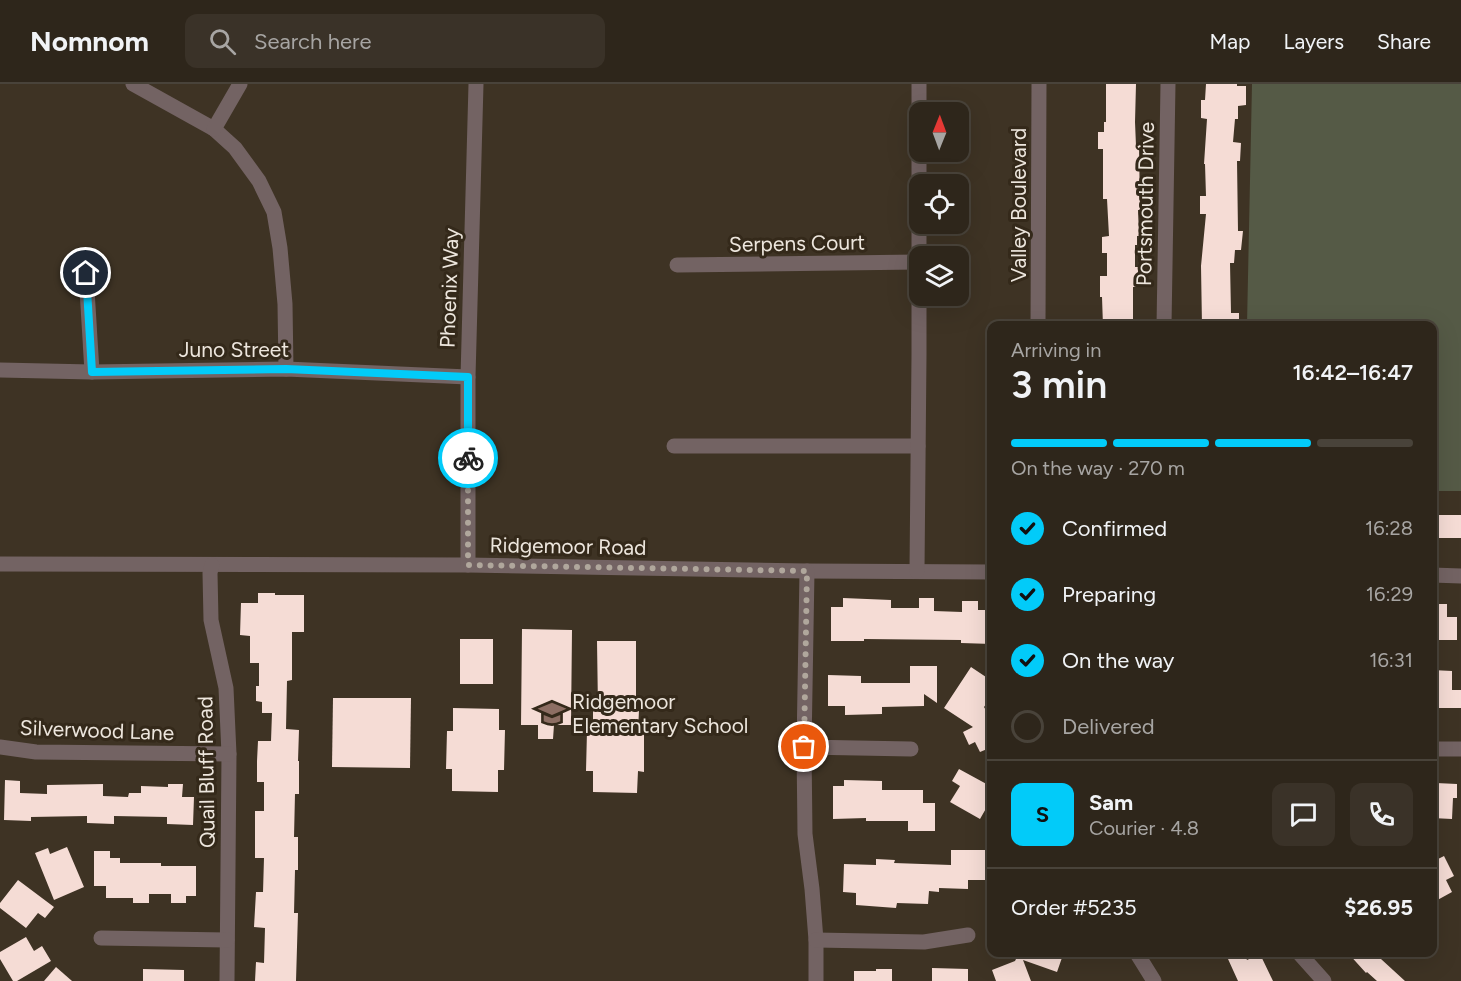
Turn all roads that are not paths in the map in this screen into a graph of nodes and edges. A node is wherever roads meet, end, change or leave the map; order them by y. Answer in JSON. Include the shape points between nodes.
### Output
{"nodes":[{"id":1,"x":133,"y":84,"type":"edge"},
{"id":2,"x":240,"y":84,"type":"edge"},
{"id":3,"x":476,"y":84,"type":"edge"},
{"id":4,"x":919,"y":84,"type":"edge"},
{"id":5,"x":1039,"y":84,"type":"edge"},
{"id":6,"x":1168,"y":84,"type":"edge"},
{"id":7,"x":214,"y":129,"type":"junction"},
{"id":8,"x":918,"y":246,"type":"edge"},
{"id":9,"x":909,"y":262,"type":"edge"},
{"id":10,"x":677,"y":265,"type":"dead end"},
{"id":11,"x":86,"y":273,"type":"dead end"},
{"id":12,"x":918,"y":306,"type":"edge"},
{"id":13,"x":1038,"y":321,"type":"edge"},
{"id":14,"x":1164,"y":321,"type":"edge"},
{"id":15,"x":286,"y":369,"type":"junction"},
{"id":16,"x":0,"y":370,"type":"edge"},
{"id":17,"x":92,"y":372,"type":"junction"},
{"id":18,"x":468,"y":377,"type":"junction"},
{"id":19,"x":674,"y":446,"type":"dead end"},
{"id":20,"x":918,"y":446,"type":"junction"},
{"id":21,"x":0,"y":564,"type":"edge"},
{"id":22,"x":212,"y":564,"type":"junction"},
{"id":23,"x":468,"y":565,"type":"junction"},
{"id":24,"x":807,"y":571,"type":"junction"},
{"id":25,"x":918,"y":571,"type":"junction"},
{"id":26,"x":987,"y":572,"type":"edge"},
{"id":27,"x":1437,"y":575,"type":"edge"},
{"id":28,"x":1461,"y":576,"type":"edge"},
{"id":29,"x":0,"y":747,"type":"edge"},
{"id":30,"x":804,"y":747,"type":"junction"},
{"id":31,"x":911,"y":749,"type":"dead end"},
{"id":32,"x":1437,"y":749,"type":"edge"},
{"id":33,"x":1461,"y":749,"type":"edge"},
{"id":34,"x":229,"y":754,"type":"junction"},
{"id":35,"x":968,"y":935,"type":"dead end"},
{"id":36,"x":101,"y":938,"type":"dead end"},
{"id":37,"x":227,"y":940,"type":"junction"},
{"id":38,"x":816,"y":940,"type":"junction"},
{"id":39,"x":1139,"y":957,"type":"edge"},
{"id":40,"x":1302,"y":957,"type":"edge"},
{"id":41,"x":227,"y":981,"type":"edge"},
{"id":42,"x":816,"y":981,"type":"edge"},
{"id":43,"x":1154,"y":981,"type":"edge"},
{"id":44,"x":1324,"y":981,"type":"edge"}],
"edges":[{"from":1,"to":7,"type":"street"},
{"from":2,"to":7,"type":"street"},
{"from":3,"to":18,"type":"street","name":"Phoenix Way"},
{"from":4,"to":8,"type":"street"},
{"from":5,"to":13,"type":"street","name":"Valley Boulevard"},
{"from":6,"to":14,"type":"street","name":"Portsmouth Drive"},
{"from":7,"to":15,"type":"street","via":[[235,148],[259,180],[274,212],[285,304]]},
{"from":9,"to":10,"type":"street","name":"Serpens Court"},
{"from":11,"to":17,"type":"street"},
{"from":12,"to":20,"type":"street"},
{"from":15,"to":17,"type":"street","name":"Juno Street"},
{"from":15,"to":18,"type":"street","name":"Juno Street"},
{"from":16,"to":17,"type":"street","name":"Juno Street"},
{"from":18,"to":23,"type":"street","name":"Phoenix Way"},
{"from":19,"to":20,"type":"street"},
{"from":20,"to":25,"type":"street"},
{"from":21,"to":22,"type":"street","name":"Ridgemoor Road"},
{"from":22,"to":23,"type":"street","name":"Ridgemoor Road"},
{"from":22,"to":34,"type":"street","name":"Quail Bluff Road","via":[[211,620],[226,688]]},
{"from":23,"to":24,"type":"street","name":"Ridgemoor Road"},
{"from":24,"to":25,"type":"street","name":"Ridgemoor Road"},
{"from":24,"to":30,"type":"street"},
{"from":25,"to":26,"type":"street","name":"Ridgemoor Road"},
{"from":27,"to":28,"type":"street"},
{"from":29,"to":34,"type":"street","name":"Silverwood Lane","via":[[36,752]]},
{"from":30,"to":31,"type":"street"},
{"from":30,"to":38,"type":"street","via":[[805,834]]},
{"from":32,"to":33,"type":"street"},
{"from":34,"to":37,"type":"street","name":"Quail Bluff Road"},
{"from":35,"to":38,"type":"street","via":[[924,942]]},
{"from":36,"to":37,"type":"street"},
{"from":37,"to":41,"type":"street","name":"Quail Bluff Road"},
{"from":38,"to":42,"type":"street"},
{"from":39,"to":43,"type":"street"},
{"from":40,"to":44,"type":"street"}]}
